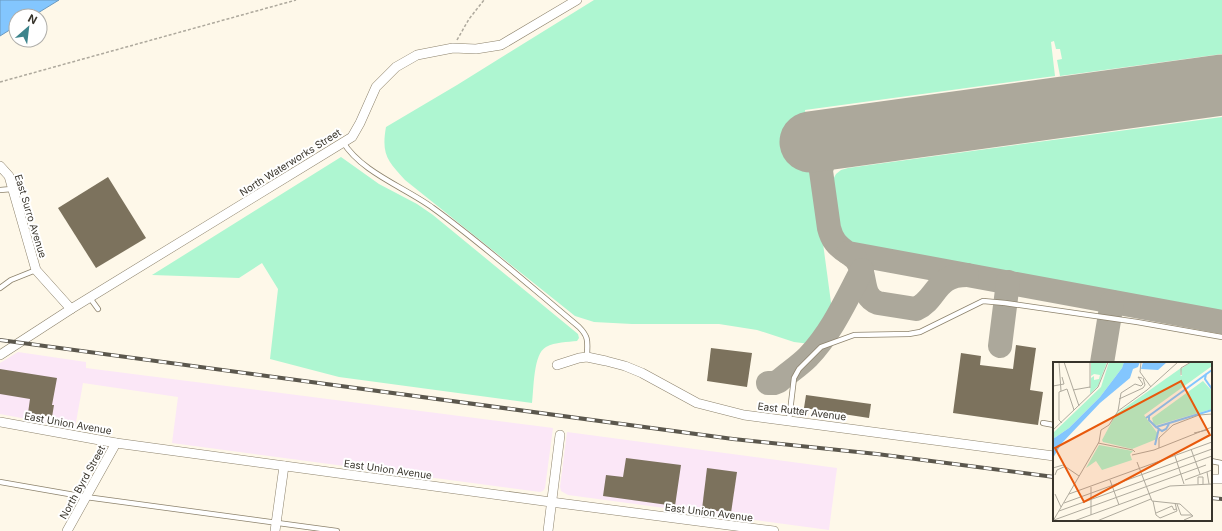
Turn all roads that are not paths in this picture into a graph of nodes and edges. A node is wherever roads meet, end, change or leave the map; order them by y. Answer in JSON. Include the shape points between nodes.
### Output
{"nodes":[{"id":1,"x":577,"y":0,"type":"edge"},
{"id":2,"x":343,"y":142,"type":"junction"},
{"id":3,"x":0,"y":166,"type":"edge"},
{"id":4,"x":12,"y":189,"type":"junction"},
{"id":5,"x":0,"y":190,"type":"edge"},
{"id":6,"x":36,"y":270,"type":"junction"},
{"id":7,"x":0,"y":288,"type":"edge"},
{"id":8,"x":90,"y":298,"type":"junction"},
{"id":9,"x":71,"y":309,"type":"junction"},
{"id":10,"x":98,"y":309,"type":"dead end"},
{"id":11,"x":1222,"y":337,"type":"edge"},
{"id":12,"x":0,"y":355,"type":"edge"},
{"id":13,"x":586,"y":357,"type":"junction"},
{"id":14,"x":557,"y":365,"type":"dead end"},
{"id":15,"x":789,"y":420,"type":"junction"},
{"id":16,"x":0,"y":422,"type":"edge"},
{"id":17,"x":1043,"y":423,"type":"dead end"},
{"id":18,"x":1053,"y":425,"type":"edge"},
{"id":19,"x":560,"y":435,"type":"dead end"},
{"id":20,"x":116,"y":442,"type":"junction"},
{"id":21,"x":1053,"y":456,"type":"edge"},
{"id":22,"x":1212,"y":462,"type":"edge"},
{"id":23,"x":284,"y":466,"type":"junction"},
{"id":24,"x":1221,"y":479,"type":"edge"},
{"id":25,"x":0,"y":482,"type":"edge"},
{"id":26,"x":86,"y":498,"type":"junction"},
{"id":27,"x":551,"y":502,"type":"junction"},
{"id":28,"x":275,"y":527,"type":"edge"},
{"id":29,"x":67,"y":531,"type":"edge"},
{"id":30,"x":337,"y":531,"type":"edge"},
{"id":31,"x":548,"y":531,"type":"edge"},
{"id":32,"x":774,"y":531,"type":"edge"}],
"edges":[{"from":1,"to":2,"type":"street","name":"North Waterworks Street","via":[[501,45],[476,49],[453,48],[417,55],[396,67],[376,88],[352,137]]},
{"from":2,"to":8,"type":"street","name":"North Waterworks Street"},
{"from":2,"to":13,"type":"lane","via":[[349,152],[439,212],[579,327],[588,340]]},
{"from":3,"to":4,"type":"street","name":"East Surro Avenue","via":[[9,176]]},
{"from":4,"to":5,"type":"lane"},
{"from":4,"to":6,"type":"street","name":"East Surro Avenue"},
{"from":6,"to":7,"type":"lane","via":[[11,280]]},
{"from":6,"to":9,"type":"street","name":"East Surro Avenue"},
{"from":8,"to":9,"type":"street","name":"North Waterworks Street"},
{"from":8,"to":10,"type":"lane"},
{"from":9,"to":12,"type":"street","name":"North Waterworks Street"},
{"from":11,"to":15,"type":"lane","via":[[1137,322],[983,302],[920,332],[854,335],[821,347],[799,369],[794,378]]},
{"from":13,"to":14,"type":"street","name":"East Rutter Avenue"},
{"from":13,"to":15,"type":"street","name":"East Rutter Avenue","via":[[625,366],[697,403],[744,415]]},
{"from":15,"to":21,"type":"street","name":"East Rutter Avenue"},
{"from":16,"to":20,"type":"street","name":"East Union Avenue"},
{"from":17,"to":18,"type":"lane"},
{"from":19,"to":27,"type":"street"},
{"from":20,"to":23,"type":"street","name":"East Union Avenue"},
{"from":20,"to":26,"type":"street","name":"North Byrd Street"},
{"from":22,"to":24,"type":"lane","via":[[1221,463]]},
{"from":23,"to":27,"type":"street","name":"East Union Avenue"},
{"from":23,"to":28,"type":"street"},
{"from":25,"to":26,"type":"lane"},
{"from":26,"to":28,"type":"lane"},
{"from":26,"to":29,"type":"street","name":"North Byrd Street"},
{"from":27,"to":31,"type":"street"},
{"from":27,"to":32,"type":"street","name":"East Union Avenue"},
{"from":28,"to":30,"type":"lane"}]}
